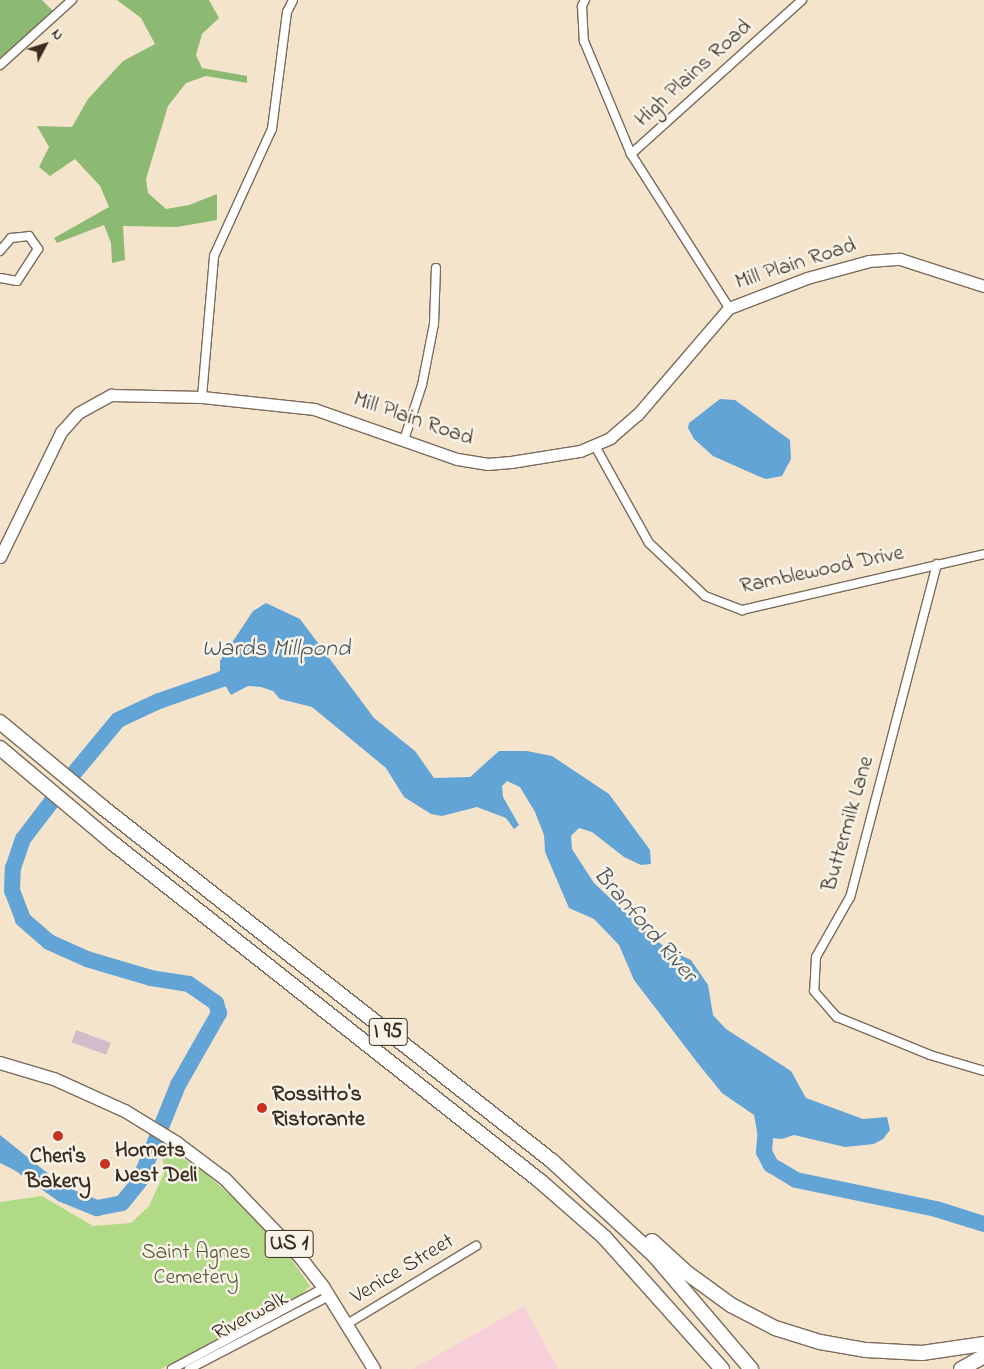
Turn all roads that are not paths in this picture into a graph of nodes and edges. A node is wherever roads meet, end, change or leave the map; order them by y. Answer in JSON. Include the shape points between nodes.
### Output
{"nodes":[{"id":1,"x":72,"y":0,"type":"edge"},
{"id":2,"x":293,"y":0,"type":"edge"},
{"id":3,"x":585,"y":0,"type":"edge"},
{"id":4,"x":802,"y":0,"type":"edge"},
{"id":5,"x":0,"y":66,"type":"edge"},
{"id":6,"x":631,"y":154,"type":"junction"},
{"id":7,"x":0,"y":251,"type":"edge"},
{"id":8,"x":436,"y":268,"type":"dead end"},
{"id":9,"x":0,"y":278,"type":"edge"},
{"id":10,"x":984,"y":286,"type":"edge"},
{"id":11,"x":729,"y":308,"type":"junction"},
{"id":12,"x":202,"y":397,"type":"junction"},
{"id":13,"x":404,"y":440,"type":"junction"},
{"id":14,"x":595,"y":446,"type":"junction"},
{"id":15,"x":984,"y":554,"type":"edge"},
{"id":16,"x":0,"y":557,"type":"edge"},
{"id":17,"x":937,"y":564,"type":"junction"},
{"id":18,"x":0,"y":722,"type":"edge"},
{"id":19,"x":0,"y":748,"type":"edge"},
{"id":20,"x":0,"y":1063,"type":"edge"},
{"id":21,"x":984,"y":1071,"type":"edge"},
{"id":22,"x":552,"y":1161,"type":"junction"},
{"id":23,"x":476,"y":1246,"type":"dead end"},
{"id":24,"x":326,"y":1292,"type":"junction"},
{"id":25,"x":347,"y":1324,"type":"junction"},
{"id":26,"x":984,"y":1344,"type":"edge"},
{"id":27,"x":984,"y":1356,"type":"edge"},
{"id":28,"x":172,"y":1369,"type":"edge"},
{"id":29,"x":189,"y":1369,"type":"edge"},
{"id":30,"x":374,"y":1369,"type":"edge"},
{"id":31,"x":722,"y":1369,"type":"edge"},
{"id":32,"x":751,"y":1369,"type":"edge"},
{"id":33,"x":961,"y":1369,"type":"edge"}],
"edges":[{"from":1,"to":5,"type":"street"},
{"from":2,"to":12,"type":"street","via":[[287,12],[272,129],[214,256]]},
{"from":3,"to":6,"type":"street","via":[[582,6],[584,41]]},
{"from":4,"to":6,"type":"street","name":"High Plains Road"},
{"from":6,"to":11,"type":"street"},
{"from":7,"to":9,"type":"street","via":[[11,238],[29,236],[38,249],[17,281]]},
{"from":8,"to":13,"type":"street","via":[[434,324],[422,385]]},
{"from":10,"to":11,"type":"street","name":"Mill Plain Road","via":[[900,259],[869,261],[807,278]]},
{"from":11,"to":14,"type":"street","name":"Mill Plain Road","via":[[624,428]]},
{"from":12,"to":13,"type":"street","name":"Mill Plain Road","via":[[314,409]]},
{"from":12,"to":16,"type":"street","name":"Mill Plain Road","via":[[125,392],[98,399],[78,413],[55,440]]},
{"from":13,"to":14,"type":"street","name":"Mill Plain Road","via":[[457,459],[487,464],[559,455]]},
{"from":14,"to":17,"type":"street","name":"Ramblewood Drive","via":[[649,543],[705,596],[742,610]]},
{"from":15,"to":17,"type":"street","name":"Ramblewood Drive"},
{"from":17,"to":21,"type":"street","name":"Buttermilk Lane","via":[[850,896],[816,957],[814,991],[837,1017],[930,1055]]},
{"from":18,"to":22,"type":"highway","number":"I 95","via":[[101,806]]},
{"from":19,"to":31,"type":"highway","number":"I 95","via":[[114,844],[540,1181],[604,1237]]},
{"from":20,"to":24,"type":"main road","number":"US 1","via":[[82,1090],[177,1143],[225,1179],[262,1214]]},
{"from":22,"to":26,"type":"highway","via":[[618,1211],[687,1273],[731,1305],[775,1328],[820,1342],[866,1350],[922,1353]]},
{"from":22,"to":32,"type":"highway","number":"I 95","via":[[654,1255]]},
{"from":23,"to":25,"type":"street","name":"Venice Street"},
{"from":24,"to":25,"type":"main road","number":"US 1"},
{"from":24,"to":28,"type":"street","name":"Riverwalk"},
{"from":24,"to":29,"type":"street","name":"Riverwalk"},
{"from":25,"to":30,"type":"main road","number":"US 1"},
{"from":27,"to":33,"type":"highway"}]}
